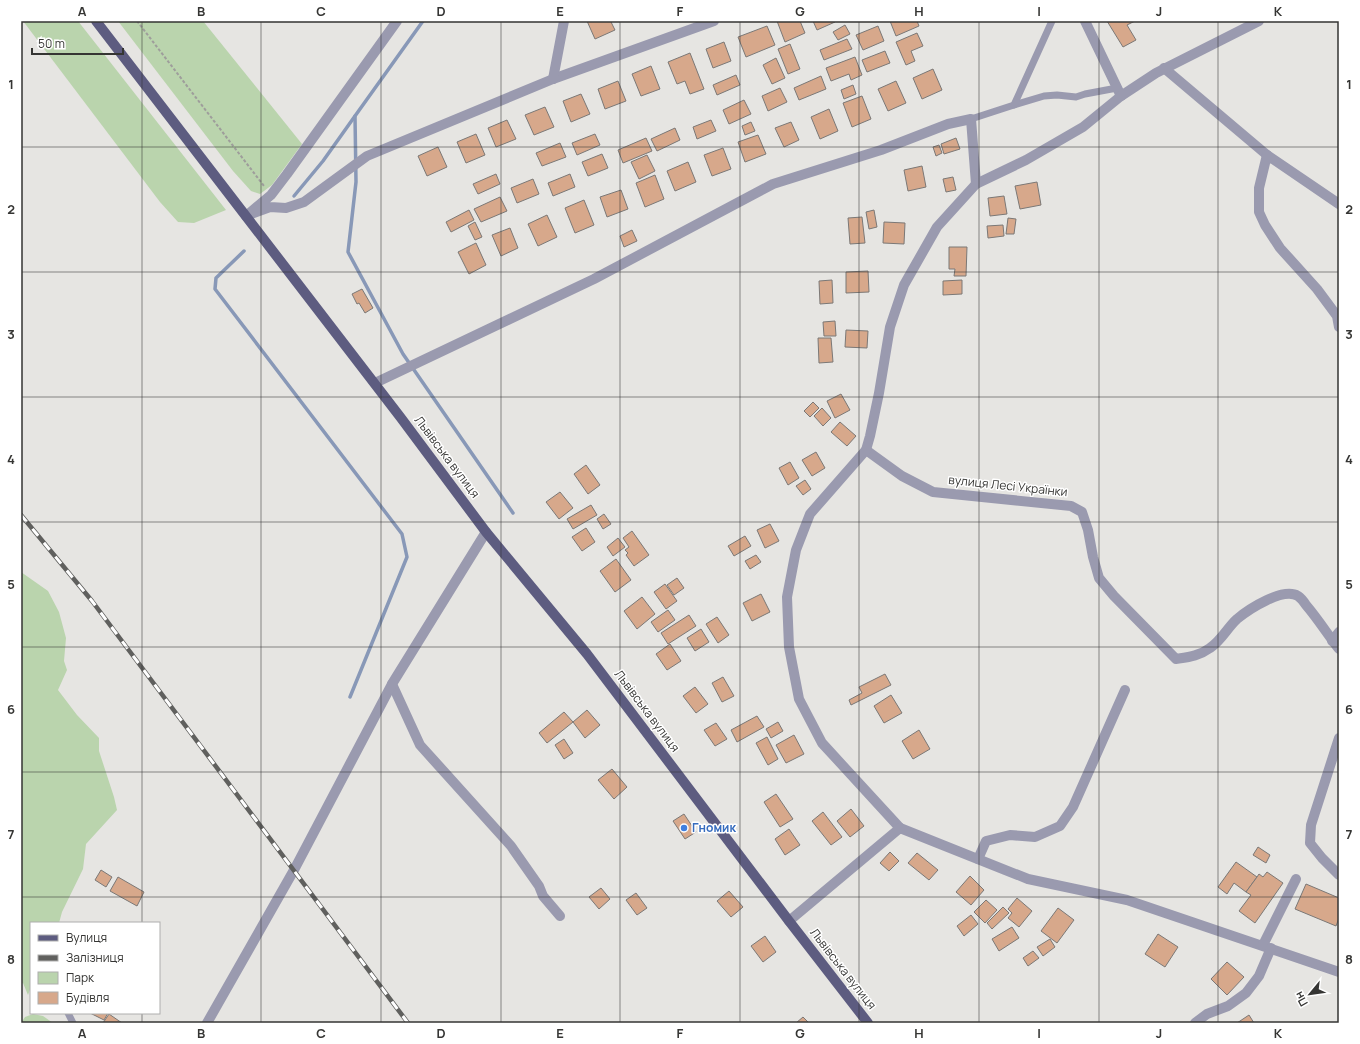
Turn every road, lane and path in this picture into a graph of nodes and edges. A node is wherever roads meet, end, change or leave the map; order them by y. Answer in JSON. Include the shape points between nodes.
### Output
{"nodes":[{"id":1,"x":96,"y":21,"type":"edge"},
{"id":2,"x":137,"y":21,"type":"edge"},
{"id":3,"x":397,"y":21,"type":"edge"},
{"id":4,"x":564,"y":21,"type":"edge"},
{"id":5,"x":714,"y":21,"type":"edge"},
{"id":6,"x":1052,"y":21,"type":"edge"},
{"id":7,"x":1085,"y":21,"type":"edge"},
{"id":8,"x":1259,"y":21,"type":"edge"},
{"id":9,"x":1164,"y":68,"type":"junction"},
{"id":10,"x":553,"y":79,"type":"junction"},
{"id":11,"x":1119,"y":92,"type":"junction"},
{"id":12,"x":1014,"y":105,"type":"junction"},
{"id":13,"x":971,"y":119,"type":"junction"},
{"id":14,"x":1267,"y":154,"type":"junction"},
{"id":15,"x":976,"y":184,"type":"junction"},
{"id":16,"x":271,"y":195,"type":"junction"},
{"id":17,"x":1339,"y":204,"type":"edge"},
{"id":18,"x":246,"y":216,"type":"junction"},
{"id":19,"x":1339,"y":327,"type":"edge"},
{"id":20,"x":375,"y":384,"type":"junction"},
{"id":21,"x":866,"y":450,"type":"junction"},
{"id":22,"x":486,"y":532,"type":"junction"},
{"id":23,"x":1339,"y":632,"type":"edge"},
{"id":24,"x":1332,"y":641,"type":"junction"},
{"id":25,"x":1339,"y":649,"type":"edge"},
{"id":26,"x":392,"y":684,"type":"junction"},
{"id":27,"x":1125,"y":690,"type":"dead end"},
{"id":28,"x":1339,"y":738,"type":"edge"},
{"id":29,"x":900,"y":828,"type":"junction"},
{"id":30,"x":978,"y":859,"type":"junction"},
{"id":31,"x":1339,"y":875,"type":"edge"},
{"id":32,"x":1296,"y":879,"type":"dead end"},
{"id":33,"x":560,"y":916,"type":"dead end"},
{"id":34,"x":789,"y":921,"type":"junction"},
{"id":35,"x":1267,"y":946,"type":"junction"},
{"id":36,"x":1339,"y":972,"type":"edge"},
{"id":37,"x":68,"y":1014,"type":"edge"},
{"id":38,"x":73,"y":1023,"type":"edge"},
{"id":39,"x":207,"y":1023,"type":"edge"},
{"id":40,"x":868,"y":1023,"type":"edge"},
{"id":41,"x":1195,"y":1023,"type":"edge"}],
"edges":[{"from":1,"to":18,"type":"main road","name":"Львівська вулиця"},
{"from":2,"to":16,"type":"path"},
{"from":3,"to":16,"type":"street"},
{"from":4,"to":10,"type":"street"},
{"from":5,"to":10,"type":"street"},
{"from":6,"to":12,"type":"lane"},
{"from":7,"to":11,"type":"street"},
{"from":8,"to":9,"type":"street"},
{"from":9,"to":11,"type":"street"},
{"from":9,"to":14,"type":"street"},
{"from":10,"to":18,"type":"street","via":[[367,156],[304,202],[286,208],[270,207]]},
{"from":11,"to":12,"type":"lane","via":[[1076,97],[1044,96]]},
{"from":11,"to":15,"type":"street","via":[[1083,127],[1026,160]]},
{"from":12,"to":13,"type":"lane"},
{"from":13,"to":15,"type":"street"},
{"from":13,"to":20,"type":"street","via":[[948,124],[881,150],[773,184],[594,279]]},
{"from":14,"to":17,"type":"street"},
{"from":14,"to":19,"type":"street","via":[[1259,188],[1259,212],[1280,248],[1317,289],[1337,316]]},
{"from":15,"to":21,"type":"street","via":[[937,228],[904,285],[890,327],[880,393]]},
{"from":16,"to":18,"type":"street"},
{"from":18,"to":20,"type":"main road","name":"Львівська вулиця"},
{"from":20,"to":22,"type":"main road","name":"Львівська вулиця"},
{"from":21,"to":24,"type":"street","name":"вулиця Лесі Українки","via":[[902,476],[933,492],[1071,506],[1082,512],[1099,578],[1176,659],[1195,656],[1211,648],[1237,620],[1252,609],[1272,598],[1291,593],[1298,596],[1314,614]]},
{"from":21,"to":29,"type":"street","via":[[810,514],[796,550],[787,596],[789,647],[799,699],[822,743]]},
{"from":22,"to":26,"type":"street"},
{"from":22,"to":34,"type":"main road","name":"Львівська вулиця","via":[[588,654]]},
{"from":23,"to":24,"type":"street"},
{"from":24,"to":25,"type":"street","name":"вулиця Лесі Українки"},
{"from":26,"to":33,"type":"street","via":[[420,745],[510,846],[539,886],[543,896]]},
{"from":26,"to":39,"type":"street","via":[[294,870]]},
{"from":27,"to":30,"type":"street","via":[[1073,807],[1060,826],[1035,837],[1010,835],[986,841]]},
{"from":28,"to":31,"type":"street","via":[[1311,825],[1310,843]]},
{"from":29,"to":30,"type":"street"},
{"from":29,"to":34,"type":"street"},
{"from":30,"to":35,"type":"street","via":[[1028,878],[1127,900]]},
{"from":32,"to":35,"type":"street"},
{"from":34,"to":40,"type":"main road","name":"Львівська вулиця"},
{"from":35,"to":36,"type":"street"},
{"from":35,"to":41,"type":"street","via":[[1259,976],[1246,993],[1228,1006],[1207,1014]]},
{"from":37,"to":38,"type":"lane"}]}
